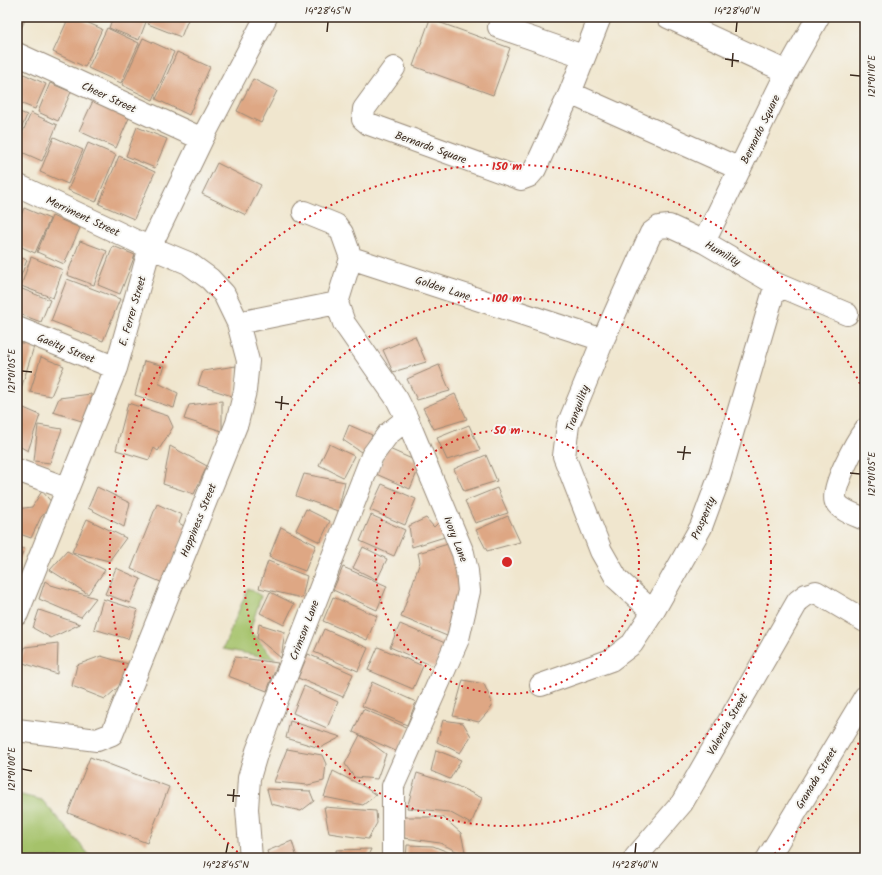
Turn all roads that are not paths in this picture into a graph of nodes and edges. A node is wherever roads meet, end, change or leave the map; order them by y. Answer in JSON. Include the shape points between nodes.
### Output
{"nodes":[{"id":1,"x":600,"y":17,"type":"edge"},
{"id":2,"x":668,"y":17,"type":"edge"},
{"id":3,"x":818,"y":17,"type":"edge"},
{"id":4,"x":259,"y":19,"type":"edge"},
{"id":5,"x":499,"y":27,"type":"dead end"},
{"id":6,"x":17,"y":54,"type":"edge"},
{"id":7,"x":583,"y":56,"type":"junction"},
{"id":8,"x":394,"y":68,"type":"dead end"},
{"id":9,"x":787,"y":72,"type":"junction"},
{"id":10,"x":570,"y":93,"type":"junction"},
{"id":11,"x":202,"y":139,"type":"junction"},
{"id":12,"x":740,"y":169,"type":"junction"},
{"id":13,"x":17,"y":185,"type":"edge"},
{"id":14,"x":304,"y":212,"type":"dead end"},
{"id":15,"x":669,"y":226,"type":"joint"},
{"id":16,"x":704,"y":242,"type":"junction"},
{"id":17,"x":150,"y":247,"type":"junction"},
{"id":18,"x":351,"y":258,"type":"junction"},
{"id":19,"x":776,"y":284,"type":"junction"},
{"id":20,"x":337,"y":304,"type":"junction"},
{"id":21,"x":847,"y":314,"type":"dead end"},
{"id":22,"x":238,"y":323,"type":"junction"},
{"id":23,"x":17,"y":328,"type":"edge"},
{"id":24,"x":603,"y":340,"type":"junction"},
{"id":25,"x":116,"y":368,"type":"junction"},
{"id":26,"x":407,"y":419,"type":"junction"},
{"id":27,"x":865,"y":430,"type":"edge"},
{"id":28,"x":17,"y":470,"type":"edge"},
{"id":29,"x":66,"y":488,"type":"junction"},
{"id":30,"x":865,"y":519,"type":"edge"},
{"id":31,"x":18,"y":610,"type":"edge"},
{"id":32,"x":653,"y":612,"type":"junction"},
{"id":33,"x":865,"y":622,"type":"edge"},
{"id":34,"x":541,"y":685,"type":"dead end"},
{"id":35,"x":865,"y":697,"type":"edge"},
{"id":36,"x":17,"y":730,"type":"edge"},
{"id":37,"x":251,"y":858,"type":"edge"},
{"id":38,"x":393,"y":858,"type":"edge"},
{"id":39,"x":636,"y":858,"type":"edge"},
{"id":40,"x":768,"y":858,"type":"edge"}],
"edges":[{"from":1,"to":7,"type":"street","name":"Bernardo Square"},
{"from":2,"to":9,"type":"street"},
{"from":3,"to":9,"type":"street","name":"Bernardo Square"},
{"from":4,"to":11,"type":"street","name":"E. Ferrer Street"},
{"from":5,"to":7,"type":"street"},
{"from":6,"to":11,"type":"street","name":"Cheer Street"},
{"from":7,"to":10,"type":"street","name":"Bernardo Square"},
{"from":8,"to":10,"type":"street","name":"Bernardo Square","via":[[364,109],[363,119],[369,124],[521,180],[535,169]]},
{"from":9,"to":12,"type":"street","name":"Bernardo Square"},
{"from":10,"to":12,"type":"street"},
{"from":11,"to":17,"type":"street","name":"E. Ferrer Street"},
{"from":12,"to":16,"type":"street","name":"Bernardo Square"},
{"from":13,"to":17,"type":"street","name":"Merriment Street"},
{"from":14,"to":18,"type":"street","via":[[336,225],[342,233]]},
{"from":15,"to":16,"type":"street","name":"Humility"},
{"from":15,"to":24,"type":"street","name":"Tranquility","via":[[659,227],[652,233]]},
{"from":16,"to":19,"type":"street","name":"Humility"},
{"from":17,"to":22,"type":"street","name":"Happiness Street","via":[[188,263],[210,279],[224,294]]},
{"from":17,"to":25,"type":"street","name":"E. Ferrer Street"},
{"from":18,"to":20,"type":"street"},
{"from":18,"to":24,"type":"street","name":"Golden Lane"},
{"from":19,"to":21,"type":"street","name":"Humility"},
{"from":19,"to":32,"type":"street","name":"Prosperity","via":[[719,478],[701,527]]},
{"from":20,"to":22,"type":"street"},
{"from":20,"to":26,"type":"street","name":"Ivory Lane","via":[[344,323],[397,400]]},
{"from":22,"to":36,"type":"street","name":"Happiness Street","via":[[248,361],[245,391],[237,423],[112,734],[97,740]]},
{"from":23,"to":25,"type":"street","name":"Gaeity Street"},
{"from":24,"to":32,"type":"street","name":"Tranquility","via":[[568,425],[564,456],[601,551],[617,579]]},
{"from":25,"to":29,"type":"street","name":"E. Ferrer Street"},
{"from":26,"to":37,"type":"street","name":"Crimson Lane","via":[[388,434],[372,456],[257,751],[249,778],[247,809]]},
{"from":26,"to":38,"type":"street","name":"Ivory Lane","via":[[463,553],[469,591],[458,639],[393,786]]},
{"from":27,"to":30,"type":"street","via":[[844,466],[834,496],[836,503],[842,508]]},
{"from":28,"to":29,"type":"street"},
{"from":29,"to":31,"type":"street","name":"E. Ferrer Street"},
{"from":32,"to":34,"type":"street","name":"Prosperity","via":[[632,644],[611,660]]},
{"from":33,"to":39,"type":"street","name":"Valencia Street","via":[[816,592],[798,601],[682,803]]},
{"from":35,"to":40,"type":"street","name":"Granada Street"}]}
